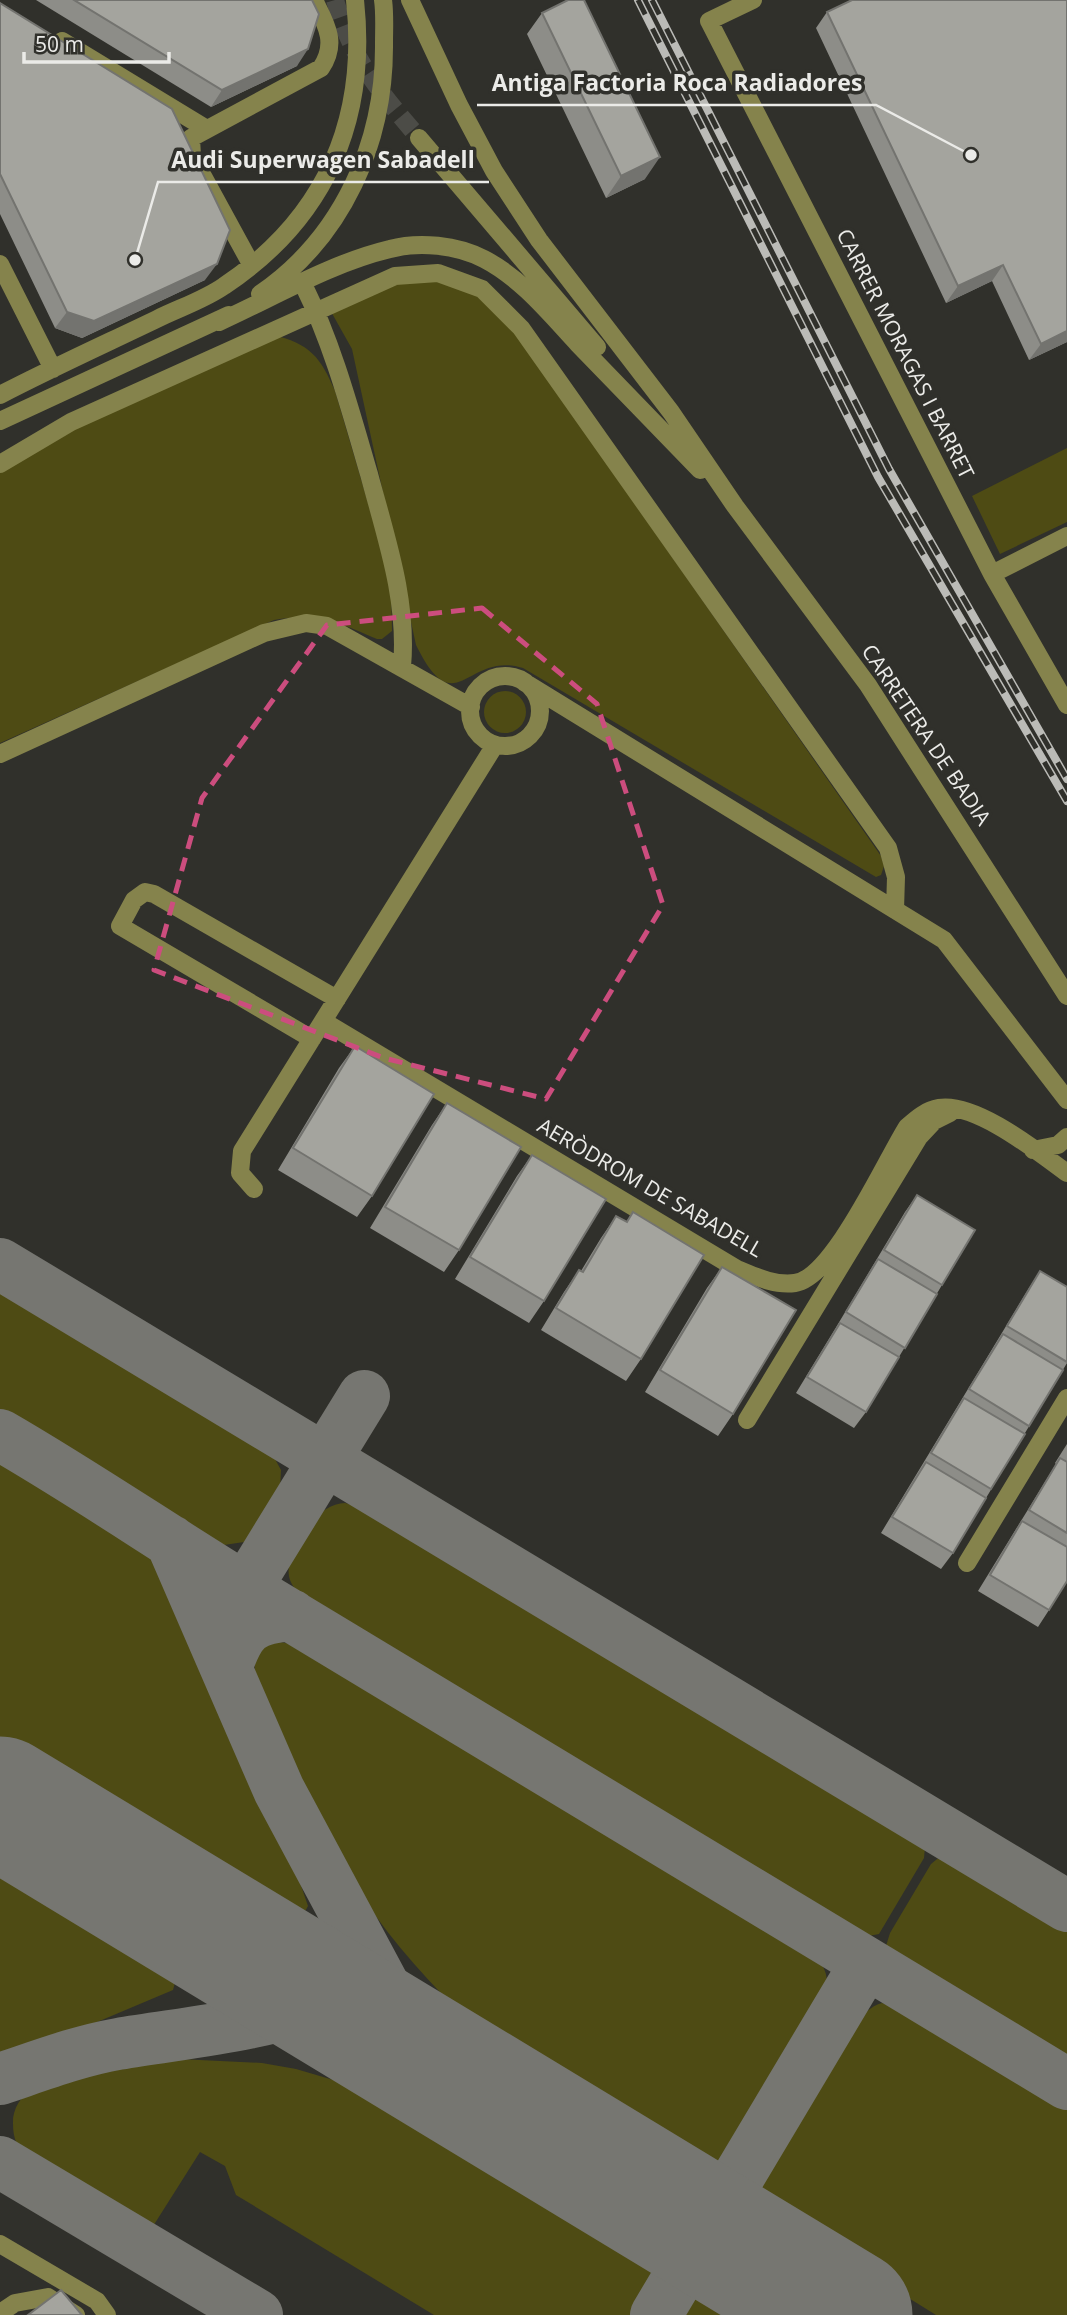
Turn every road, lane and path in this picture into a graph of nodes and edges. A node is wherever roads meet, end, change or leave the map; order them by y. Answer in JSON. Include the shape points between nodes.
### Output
{"nodes":[{"id":1,"x":314,"y":0,"type":"edge"},
{"id":2,"x":355,"y":0,"type":"edge"},
{"id":3,"x":383,"y":0,"type":"edge"},
{"id":4,"x":410,"y":0,"type":"edge"},
{"id":5,"x":753,"y":0,"type":"edge"},
{"id":6,"x":46,"y":31,"type":"edge"},
{"id":7,"x":205,"y":128,"type":"junction"},
{"id":8,"x":419,"y":138,"type":"tunnel mouth"},
{"id":9,"x":0,"y":264,"type":"edge"},
{"id":10,"x":251,"y":264,"type":"junction"},
{"id":11,"x":303,"y":284,"type":"junction"},
{"id":12,"x":317,"y":313,"type":"junction"},
{"id":13,"x":219,"y":322,"type":"junction"},
{"id":14,"x":53,"y":369,"type":"junction"},
{"id":15,"x":0,"y":395,"type":"edge"},
{"id":16,"x":0,"y":421,"type":"edge"},
{"id":17,"x":0,"y":464,"type":"edge"},
{"id":18,"x":734,"y":506,"type":"junction"},
{"id":19,"x":1067,"y":536,"type":"edge"},
{"id":20,"x":992,"y":574,"type":"junction"},
{"id":21,"x":402,"y":667,"type":"junction"},
{"id":22,"x":524,"y":682,"type":"junction"},
{"id":23,"x":1064,"y":693,"type":"edge"},
{"id":24,"x":471,"y":708,"type":"junction"},
{"id":25,"x":574,"y":713,"type":"junction"},
{"id":26,"x":539,"y":721,"type":"junction"},
{"id":27,"x":495,"y":744,"type":"junction"},
{"id":28,"x":0,"y":754,"type":"edge"},
{"id":29,"x":895,"y":910,"type":"junction"},
{"id":30,"x":1067,"y":996,"type":"edge"},
{"id":31,"x":337,"y":999,"type":"junction"},
{"id":32,"x":323,"y":1021,"type":"junction"},
{"id":33,"x":312,"y":1039,"type":"junction"},
{"id":34,"x":1067,"y":1100,"type":"edge"},
{"id":35,"x":960,"y":1110,"type":"junction"},
{"id":36,"x":1067,"y":1137,"type":"edge"},
{"id":37,"x":1032,"y":1150,"type":"junction"},
{"id":38,"x":1067,"y":1173,"type":"edge"},
{"id":39,"x":254,"y":1189,"type":"dead end"},
{"id":40,"x":1067,"y":1398,"type":"edge"},
{"id":41,"x":747,"y":1420,"type":"dead end"},
{"id":42,"x":967,"y":1563,"type":"dead end"},
{"id":43,"x":0,"y":2244,"type":"edge"},
{"id":44,"x":0,"y":2313,"type":"edge"},
{"id":45,"x":76,"y":2315,"type":"edge"},
{"id":46,"x":107,"y":2315,"type":"edge"}],
"edges":[{"from":1,"to":7,"type":"street","via":[[330,34],[330,50],[321,68]]},
{"from":2,"to":10,"type":"street","via":[[357,82],[333,167],[283,237]]},
{"from":3,"to":13,"type":"street","via":[[379,116],[341,208],[284,278]]},
{"from":4,"to":18,"type":"street","via":[[494,171],[539,240],[671,412]]},
{"from":5,"to":20,"type":"street","name":"CARRER MORAGAS I BARRET","via":[[709,21]]},
{"from":6,"to":7,"type":"street"},
{"from":7,"to":10,"type":"street","via":[[191,138],[192,156]]},
{"from":8,"to":18,"type":"street"},
{"from":9,"to":14,"type":"street"},
{"from":10,"to":14,"type":"street","via":[[223,287]]},
{"from":11,"to":12,"type":"street"},
{"from":11,"to":13,"type":"street"},
{"from":11,"to":18,"type":"street","via":[[392,248],[422,245],[482,258],[511,277],[550,314]]},
{"from":12,"to":17,"type":"street","via":[[71,422]]},
{"from":12,"to":21,"type":"street","via":[[335,358],[398,581],[405,635]]},
{"from":12,"to":29,"type":"street","via":[[395,276],[438,273],[482,289],[521,328],[888,848],[896,877]]},
{"from":13,"to":16,"type":"street"},
{"from":14,"to":15,"type":"street"},
{"from":18,"to":30,"type":"street","name":"CARRETERA DE BADIA","via":[[868,685]]},
{"from":19,"to":20,"type":"street"},
{"from":20,"to":23,"type":"street","name":"CARRER MORAGAS I BARRET"},
{"from":21,"to":24,"type":"street"},
{"from":21,"to":28,"type":"street","via":[[327,626],[285,626]]},
{"from":22,"to":24,"type":"street","via":[[491,680],[481,687]]},
{"from":22,"to":25,"type":"street"},
{"from":22,"to":26,"type":"street","via":[[538,699]]},
{"from":24,"to":27,"type":"street","via":[[476,730]]},
{"from":25,"to":26,"type":"street"},
{"from":25,"to":29,"type":"street"},
{"from":26,"to":27,"type":"street","via":[[527,739]]},
{"from":27,"to":31,"type":"street"},
{"from":29,"to":34,"type":"street","via":[[944,940]]},
{"from":31,"to":32,"type":"street"},
{"from":31,"to":33,"type":"street","via":[[154,894],[145,892],[134,900],[120,926]]},
{"from":32,"to":33,"type":"street"},
{"from":32,"to":35,"type":"street","name":"AERÒDROM DE SABADELL","via":[[737,1269],[773,1282],[796,1283],[821,1269],[907,1127],[938,1108]]},
{"from":33,"to":39,"type":"street","via":[[242,1151],[240,1173]]},
{"from":35,"to":37,"type":"street","via":[[981,1116]]},
{"from":35,"to":41,"type":"street","via":[[934,1121],[919,1137]]},
{"from":36,"to":37,"type":"street","via":[[1058,1145]]},
{"from":37,"to":38,"type":"street"},
{"from":40,"to":42,"type":"street"},
{"from":43,"to":46,"type":"street","via":[[97,2301]]},
{"from":44,"to":45,"type":"street","via":[[15,2303],[48,2297]]}]}
